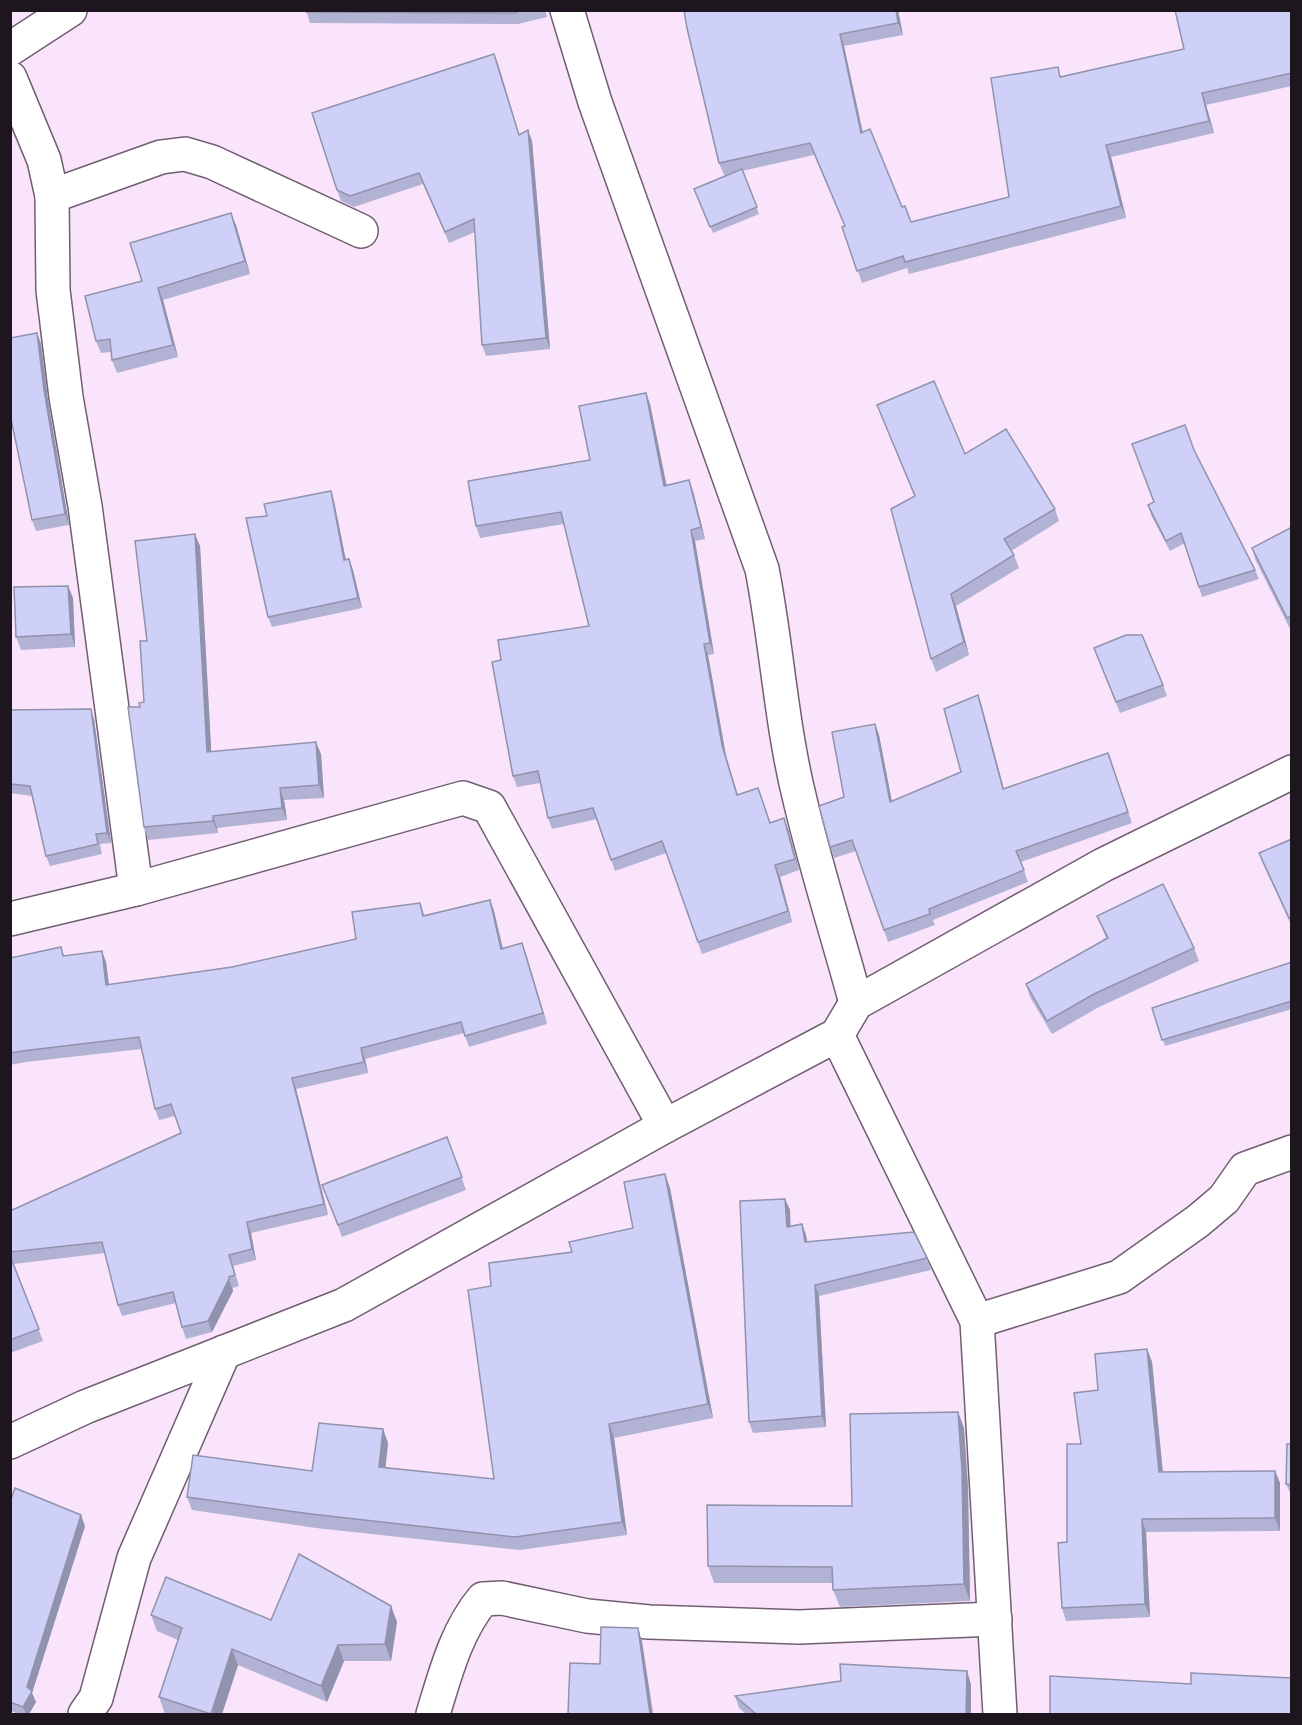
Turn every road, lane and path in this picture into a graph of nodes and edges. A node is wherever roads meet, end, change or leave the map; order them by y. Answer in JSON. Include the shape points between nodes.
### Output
{"nodes":[{"id":1,"x":70,"y":10,"type":"edge"},
{"id":2,"x":567,"y":10,"type":"edge"},
{"id":3,"x":10,"y":49,"type":"edge"},
{"id":4,"x":10,"y":78,"type":"edge"},
{"id":5,"x":52,"y":196,"type":"junction"},
{"id":6,"x":361,"y":231,"type":"dead end"},
{"id":7,"x":1292,"y":772,"type":"edge"},
{"id":8,"x":136,"y":889,"type":"junction"},
{"id":9,"x":10,"y":919,"type":"edge"},
{"id":10,"x":856,"y":1003,"type":"junction"},
{"id":11,"x":837,"y":1035,"type":"junction"},
{"id":12,"x":665,"y":1126,"type":"junction"},
{"id":13,"x":1292,"y":1152,"type":"edge"},
{"id":14,"x":977,"y":1321,"type":"junction"},
{"id":15,"x":224,"y":1352,"type":"junction"},
{"id":16,"x":10,"y":1442,"type":"edge"},
{"id":17,"x":995,"y":1619,"type":"junction"},
{"id":18,"x":85,"y":1714,"type":"edge"},
{"id":19,"x":433,"y":1714,"type":"edge"},
{"id":20,"x":1000,"y":1714,"type":"edge"}],
"edges":[{"from":1,"to":3,"type":"street"},
{"from":2,"to":10,"type":"street","via":[[610,145],[762,569],[800,800]]},
{"from":4,"to":5,"type":"street","via":[[44,160]]},
{"from":5,"to":6,"type":"street","via":[[161,157],[185,154],[212,162]]},
{"from":5,"to":8,"type":"street","via":[[52,290]]},
{"from":7,"to":10,"type":"street","via":[[1103,865]]},
{"from":8,"to":9,"type":"street"},
{"from":8,"to":12,"type":"street","via":[[463,798],[489,807]]},
{"from":10,"to":11,"type":"street"},
{"from":11,"to":12,"type":"street"},
{"from":11,"to":14,"type":"street"},
{"from":12,"to":15,"type":"street","via":[[344,1305]]},
{"from":13,"to":14,"type":"street","via":[[1245,1168],[1224,1199],[1119,1277]]},
{"from":14,"to":17,"type":"street"},
{"from":15,"to":16,"type":"street","via":[[85,1407]]},
{"from":15,"to":18,"type":"street","via":[[134,1558],[96,1698]]},
{"from":17,"to":19,"type":"street","via":[[799,1627],[649,1622],[587,1616],[502,1598],[483,1599],[471,1614],[450,1661]]},
{"from":17,"to":20,"type":"street"}]}
